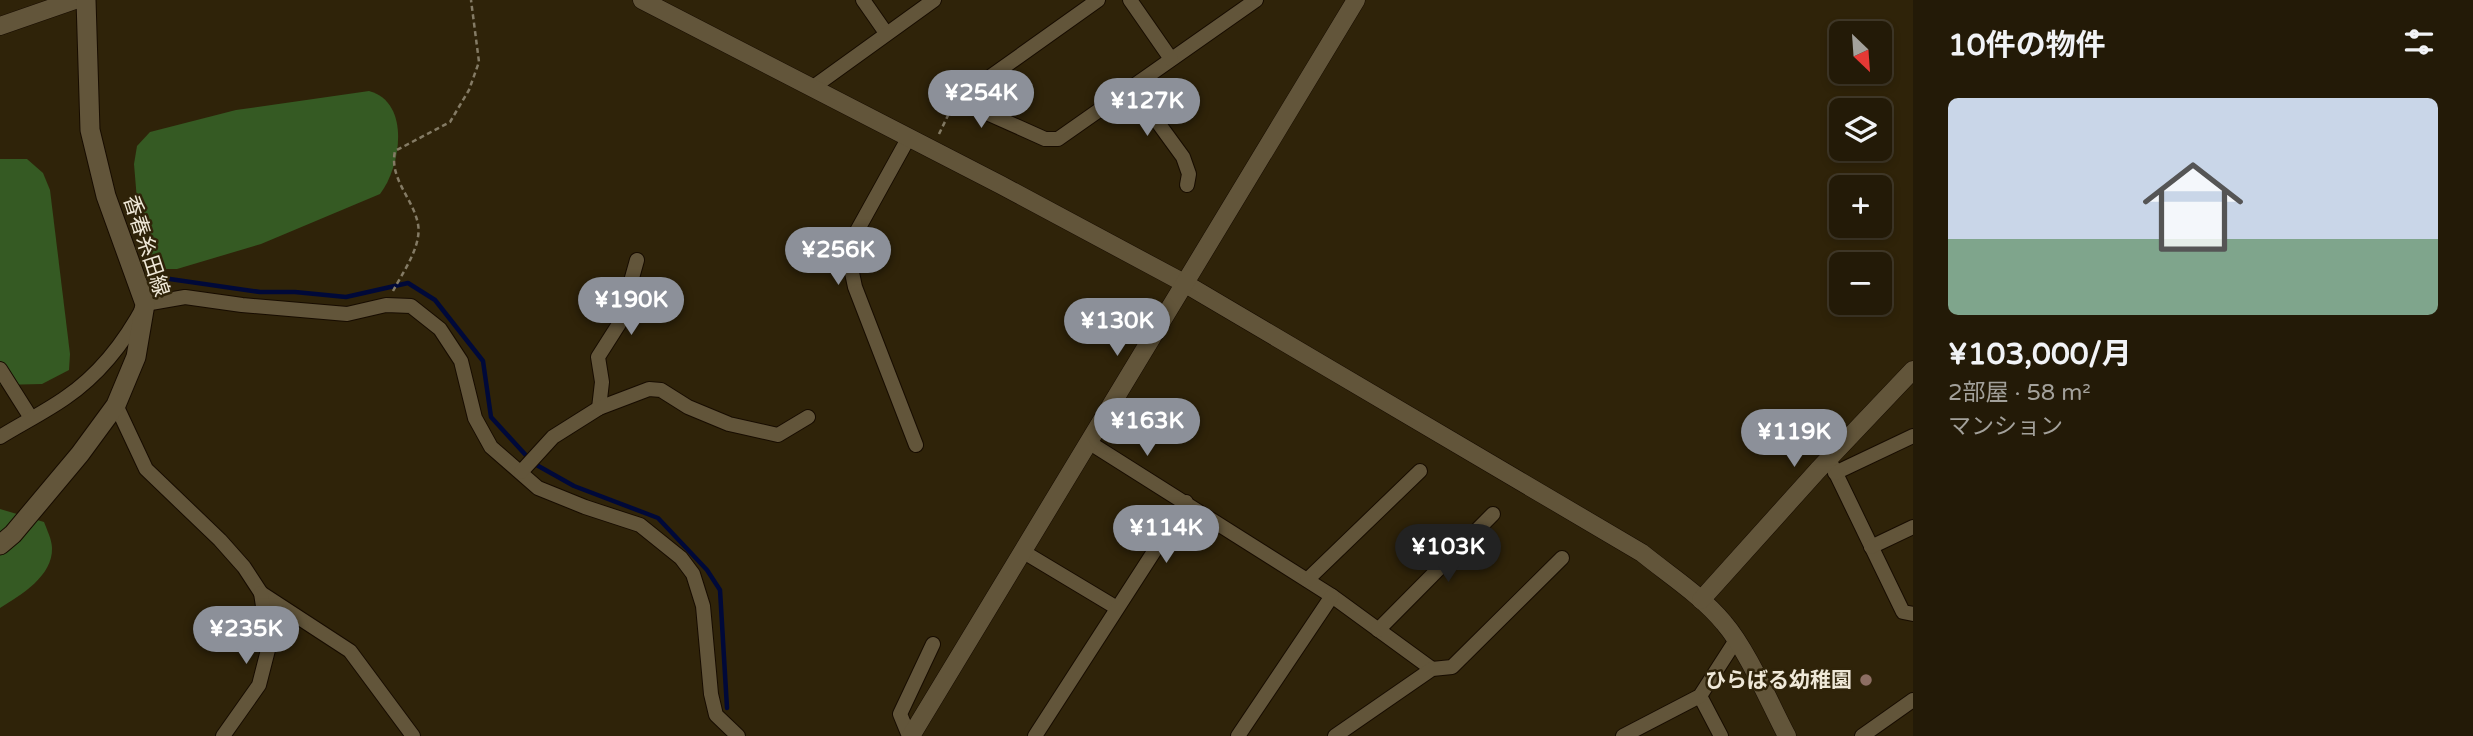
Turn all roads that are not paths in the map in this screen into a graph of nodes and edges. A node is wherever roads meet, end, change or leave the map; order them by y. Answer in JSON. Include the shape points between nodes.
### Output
{"nodes":[{"id":1,"x":75,"y":0,"type":"edge"},
{"id":2,"x":86,"y":0,"type":"edge"},
{"id":3,"x":642,"y":0,"type":"edge"},
{"id":4,"x":863,"y":0,"type":"edge"},
{"id":5,"x":934,"y":0,"type":"edge"},
{"id":6,"x":1098,"y":0,"type":"edge"},
{"id":7,"x":1129,"y":0,"type":"edge"},
{"id":8,"x":1256,"y":0,"type":"edge"},
{"id":9,"x":1356,"y":0,"type":"edge"},
{"id":10,"x":0,"y":26,"type":"edge"},
{"id":11,"x":886,"y":33,"type":"junction"},
{"id":12,"x":1171,"y":59,"type":"junction"},
{"id":13,"x":1132,"y":87,"type":"junction"},
{"id":14,"x":811,"y":88,"type":"junction"},
{"id":15,"x":909,"y":137,"type":"junction"},
{"id":16,"x":1187,"y":185,"type":"dead end"},
{"id":17,"x":637,"y":260,"type":"dead end"},
{"id":18,"x":1184,"y":283,"type":"junction"},
{"id":19,"x":145,"y":304,"type":"junction"},
{"id":20,"x":0,"y":369,"type":"edge"},
{"id":21,"x":1913,"y":370,"type":"edge"},
{"id":22,"x":116,"y":405,"type":"junction"},
{"id":23,"x":599,"y":408,"type":"junction"},
{"id":24,"x":808,"y":417,"type":"dead end"},
{"id":25,"x":31,"y":418,"type":"junction"},
{"id":26,"x":1913,"y":436,"type":"edge"},
{"id":27,"x":0,"y":437,"type":"edge"},
{"id":28,"x":1090,"y":443,"type":"junction"},
{"id":29,"x":916,"y":444,"type":"dead end"},
{"id":30,"x":1832,"y":466,"type":"junction"},
{"id":31,"x":1420,"y":471,"type":"dead end"},
{"id":32,"x":520,"y":472,"type":"junction"},
{"id":33,"x":1186,"y":502,"type":"junction"},
{"id":34,"x":1493,"y":514,"type":"dead end"},
{"id":35,"x":1913,"y":527,"type":"edge"},
{"id":36,"x":0,"y":545,"type":"edge"},
{"id":37,"x":1871,"y":547,"type":"junction"},
{"id":38,"x":1022,"y":551,"type":"junction"},
{"id":39,"x":1562,"y":558,"type":"dead end"},
{"id":40,"x":1307,"y":580,"type":"junction"},
{"id":41,"x":261,"y":593,"type":"junction"},
{"id":42,"x":1332,"y":596,"type":"junction"},
{"id":43,"x":1701,"y":600,"type":"junction"},
{"id":44,"x":1117,"y":608,"type":"junction"},
{"id":45,"x":1913,"y":614,"type":"edge"},
{"id":46,"x":1378,"y":630,"type":"junction"},
{"id":47,"x":1736,"y":640,"type":"junction"},
{"id":48,"x":933,"y":644,"type":"dead end"},
{"id":49,"x":1432,"y":669,"type":"junction"},
{"id":50,"x":1700,"y":696,"type":"junction"},
{"id":51,"x":1913,"y":700,"type":"edge"},
{"id":52,"x":223,"y":736,"type":"edge"},
{"id":53,"x":413,"y":736,"type":"edge"},
{"id":54,"x":738,"y":736,"type":"edge"},
{"id":55,"x":910,"y":736,"type":"edge"},
{"id":56,"x":1035,"y":736,"type":"edge"},
{"id":57,"x":1238,"y":736,"type":"edge"},
{"id":58,"x":1335,"y":736,"type":"edge"},
{"id":59,"x":1623,"y":736,"type":"edge"},
{"id":60,"x":1721,"y":736,"type":"edge"},
{"id":61,"x":1787,"y":736,"type":"edge"},
{"id":62,"x":1862,"y":736,"type":"edge"}],
"edges":[{"from":1,"to":10,"type":"street"},
{"from":2,"to":19,"type":"main road","name":"香春糸田線","via":[[90,130],[106,196]]},
{"from":3,"to":14,"type":"street"},
{"from":4,"to":11,"type":"street"},
{"from":5,"to":11,"type":"street"},
{"from":6,"to":13,"type":"street","via":[[966,94],[969,105],[1045,139],[1058,139]]},
{"from":7,"to":12,"type":"street"},
{"from":8,"to":12,"type":"street"},
{"from":9,"to":18,"type":"street"},
{"from":11,"to":14,"type":"street"},
{"from":12,"to":13,"type":"street"},
{"from":13,"to":16,"type":"street","via":[[1183,157],[1189,174]]},
{"from":14,"to":15,"type":"street"},
{"from":15,"to":18,"type":"street"},
{"from":15,"to":29,"type":"street","via":[[847,249],[855,287]]},
{"from":17,"to":23,"type":"street","via":[[619,324],[598,357],[602,382]]},
{"from":18,"to":28,"type":"street"},
{"from":18,"to":43,"type":"street","via":[[1642,553]]},
{"from":19,"to":22,"type":"main road","name":"香春糸田線","via":[[136,357]]},
{"from":19,"to":25,"type":"street","via":[[129,334],[89,378]]},
{"from":19,"to":32,"type":"street","via":[[186,297],[347,314],[386,305],[411,306],[440,330],[461,361],[475,418],[491,447]]},
{"from":20,"to":25,"type":"street"},
{"from":21,"to":30,"type":"street"},
{"from":22,"to":36,"type":"main road","name":"香春糸田線","via":[[80,454]]},
{"from":22,"to":41,"type":"street","via":[[146,469],[220,540]]},
{"from":23,"to":24,"type":"street","via":[[649,389],[662,390],[729,424],[778,436]]},
{"from":23,"to":32,"type":"street","via":[[553,437]]},
{"from":25,"to":27,"type":"street"},
{"from":26,"to":30,"type":"street"},
{"from":28,"to":33,"type":"street"},
{"from":28,"to":38,"type":"street"},
{"from":30,"to":37,"type":"street"},
{"from":30,"to":43,"type":"street"},
{"from":31,"to":40,"type":"street"},
{"from":32,"to":54,"type":"street","via":[[538,488],[640,525],[681,558],[693,574],[703,606],[716,715]]},
{"from":33,"to":40,"type":"street"},
{"from":33,"to":44,"type":"street"},
{"from":34,"to":46,"type":"street"},
{"from":35,"to":37,"type":"street"},
{"from":37,"to":45,"type":"street","via":[[1903,612]]},
{"from":38,"to":44,"type":"street"},
{"from":38,"to":55,"type":"street"},
{"from":39,"to":49,"type":"street","via":[[1452,667]]},
{"from":40,"to":42,"type":"street"},
{"from":41,"to":52,"type":"street","via":[[268,646],[260,685]]},
{"from":41,"to":53,"type":"street","via":[[350,651]]},
{"from":42,"to":46,"type":"street"},
{"from":42,"to":57,"type":"street"},
{"from":43,"to":47,"type":"street"},
{"from":44,"to":56,"type":"street"},
{"from":46,"to":49,"type":"street"},
{"from":47,"to":50,"type":"street"},
{"from":47,"to":61,"type":"street"},
{"from":48,"to":55,"type":"street","via":[[900,714]]},
{"from":49,"to":58,"type":"street"},
{"from":50,"to":59,"type":"street"},
{"from":50,"to":60,"type":"street"},
{"from":51,"to":62,"type":"street"}]}
